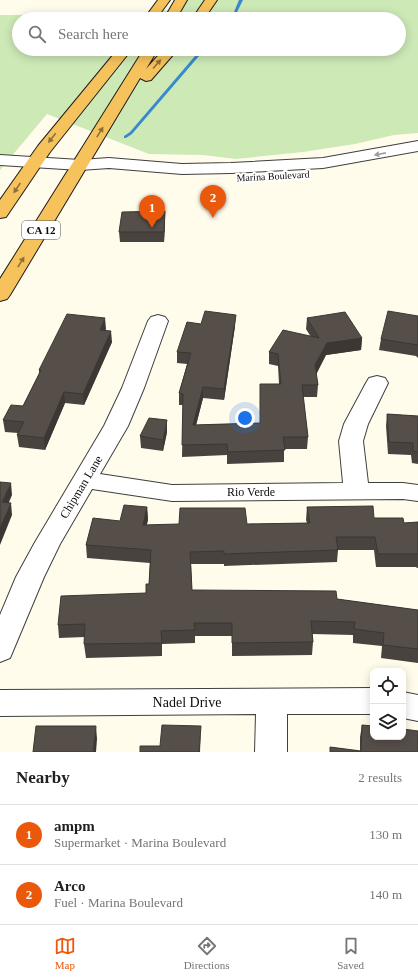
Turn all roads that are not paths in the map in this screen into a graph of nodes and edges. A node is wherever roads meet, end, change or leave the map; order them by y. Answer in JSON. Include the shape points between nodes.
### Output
{"nodes":[{"id":1,"x":164,"y":0,"type":"edge"},
{"id":2,"x":181,"y":0,"type":"edge"},
{"id":3,"x":212,"y":0,"type":"edge"},
{"id":4,"x":155,"y":12,"type":"edge"},
{"id":5,"x":174,"y":12,"type":"edge"},
{"id":6,"x":203,"y":12,"type":"edge"},
{"id":7,"x":119,"y":56,"type":"edge"},
{"id":8,"x":148,"y":56,"type":"edge"},
{"id":9,"x":165,"y":56,"type":"edge"},
{"id":10,"x":122,"y":97,"type":"junction"},
{"id":11,"x":418,"y":146,"type":"edge"},
{"id":12,"x":418,"y":157,"type":"edge"},
{"id":13,"x":0,"y":160,"type":"edge"},
{"id":14,"x":34,"y":162,"type":"junction"},
{"id":15,"x":80,"y":165,"type":"junction"},
{"id":16,"x":278,"y":167,"type":"junction"},
{"id":17,"x":242,"y":178,"type":"junction"},
{"id":18,"x":0,"y":213,"type":"edge"},
{"id":19,"x":0,"y":295,"type":"edge"},
{"id":20,"x":158,"y":321,"type":"dead end"},
{"id":21,"x":377,"y":383,"type":"dead end"},
{"id":22,"x":86,"y":480,"type":"junction"},
{"id":23,"x":356,"y":492,"type":"junction"},
{"id":24,"x":418,"y":493,"type":"edge"},
{"id":25,"x":0,"y":650,"type":"edge"},
{"id":26,"x":272,"y":701,"type":"junction"},
{"id":27,"x":370,"y":701,"type":"edge"},
{"id":28,"x":0,"y":703,"type":"edge"},
{"id":29,"x":406,"y":706,"type":"edge"},
{"id":30,"x":418,"y":708,"type":"edge"},
{"id":31,"x":270,"y":752,"type":"edge"}],
"edges":[{"from":1,"to":4,"type":"highway"},
{"from":2,"to":5,"type":"highway"},
{"from":3,"to":6,"type":"highway"},
{"from":7,"to":14,"type":"highway","one_way":true},
{"from":8,"to":10,"type":"highway","number":"CA 12"},
{"from":10,"to":9,"type":"highway","one_way":true,"via":[[144,79]]},
{"from":15,"to":10,"type":"highway","number":"CA 12","one_way":true},
{"from":11,"to":16,"type":"street","name":"Marina Boulevard","one_way":true,"via":[[347,160]]},
{"from":12,"to":17,"type":"street","name":"Marina Boulevard","via":[[348,171]]},
{"from":13,"to":14,"type":"street","name":"Marina Boulevard"},
{"from":14,"to":15,"type":"street","name":"Marina Boulevard"},
{"from":14,"to":18,"type":"highway","one_way":true},
{"from":15,"to":16,"type":"street","name":"Marina Boulevard","via":[[108,163],[202,169]]},
{"from":15,"to":17,"type":"street","name":"Marina Boulevard","via":[[104,173]]},
{"from":19,"to":15,"type":"highway","number":"CA 12","one_way":true},
{"from":16,"to":17,"type":"street","via":[[244,173]]},
{"from":20,"to":22,"type":"street","name":"Chipman Lane","via":[[116,426]]},
{"from":21,"to":23,"type":"street","via":[[356,424],[351,441]]},
{"from":22,"to":23,"type":"street","name":"Rio Verde","via":[[172,493]]},
{"from":22,"to":25,"type":"street","name":"Chipman Lane","via":[[30,577]]},
{"from":23,"to":24,"type":"street","name":"Rio Verde"},
{"from":26,"to":27,"type":"street","name":"Nadel Drive"},
{"from":26,"to":28,"type":"street","name":"Nadel Drive"},
{"from":26,"to":31,"type":"street"},
{"from":29,"to":30,"type":"street"}]}
